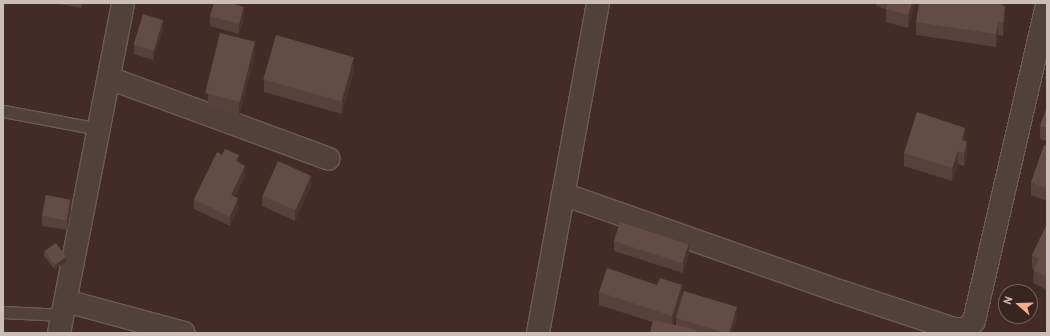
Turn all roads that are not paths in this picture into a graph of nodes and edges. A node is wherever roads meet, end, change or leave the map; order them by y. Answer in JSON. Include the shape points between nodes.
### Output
{"nodes":[{"id":1,"x":123,"y":3,"type":"edge"},
{"id":2,"x":598,"y":3,"type":"edge"},
{"id":3,"x":1047,"y":4,"type":"edge"},
{"id":4,"x":108,"y":78,"type":"junction"},
{"id":5,"x":3,"y":111,"type":"edge"},
{"id":6,"x":99,"y":129,"type":"junction"},
{"id":7,"x":329,"y":159,"type":"dead end"},
{"id":8,"x":563,"y":194,"type":"junction"},
{"id":9,"x":3,"y":312,"type":"edge"},
{"id":10,"x":63,"y":316,"type":"edge"},
{"id":11,"x":184,"y":333,"type":"edge"},
{"id":12,"x":538,"y":333,"type":"edge"}],
"edges":[{"from":1,"to":4,"type":"street"},
{"from":2,"to":8,"type":"street"},
{"from":3,"to":8,"type":"street","via":[[974,321],[966,329],[954,329],[839,291]]},
{"from":4,"to":6,"type":"street"},
{"from":4,"to":7,"type":"street"},
{"from":5,"to":6,"type":"lane"},
{"from":6,"to":10,"type":"street"},
{"from":8,"to":12,"type":"street"},
{"from":9,"to":10,"type":"lane"},
{"from":10,"to":11,"type":"street"}]}
